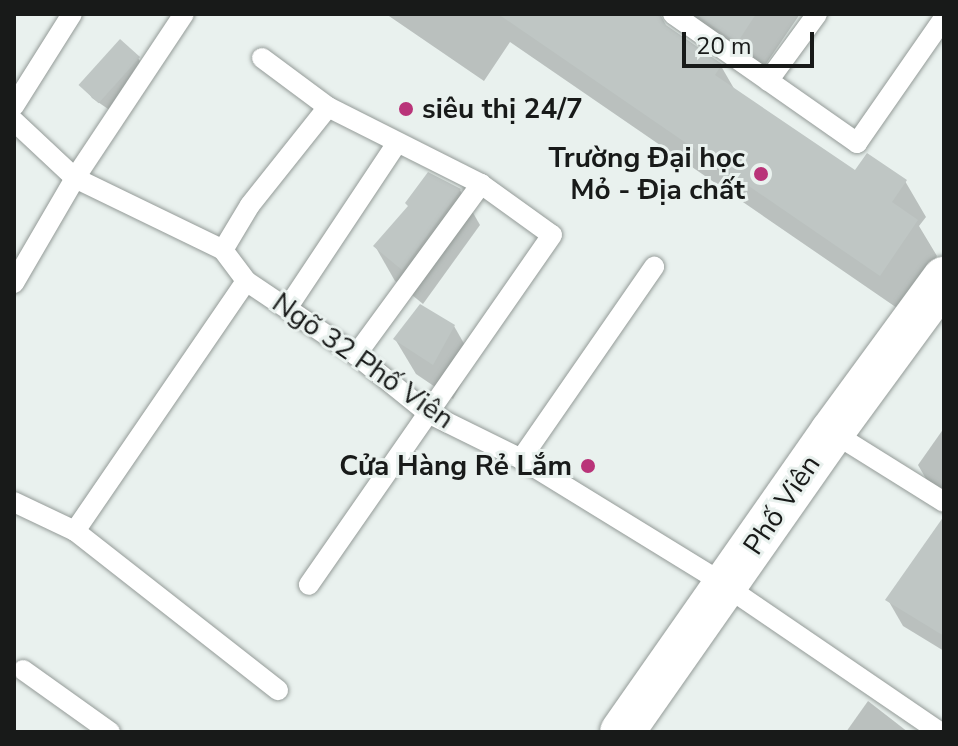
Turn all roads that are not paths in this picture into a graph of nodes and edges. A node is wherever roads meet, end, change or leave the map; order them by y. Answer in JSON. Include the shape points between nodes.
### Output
{"nodes":[{"id":1,"x":72,"y":14,"type":"edge"},
{"id":2,"x":184,"y":14,"type":"edge"},
{"id":3,"x":673,"y":14,"type":"edge"},
{"id":4,"x":817,"y":14,"type":"edge"},
{"id":5,"x":944,"y":18,"type":"edge"},
{"id":6,"x":262,"y":58,"type":"dead end"},
{"id":7,"x":768,"y":81,"type":"junction"},
{"id":8,"x":14,"y":106,"type":"edge"},
{"id":9,"x":328,"y":107,"type":"junction"},
{"id":10,"x":14,"y":121,"type":"edge"},
{"id":11,"x":397,"y":143,"type":"junction"},
{"id":12,"x":75,"y":178,"type":"junction"},
{"id":13,"x":481,"y":184,"type":"junction"},
{"id":14,"x":223,"y":250,"type":"junction"},
{"id":15,"x":654,"y":267,"type":"dead end"},
{"id":16,"x":944,"y":279,"type":"edge"},
{"id":17,"x":246,"y":281,"type":"junction"},
{"id":18,"x":14,"y":283,"type":"edge"},
{"id":19,"x":288,"y":307,"type":"junction"},
{"id":20,"x":356,"y":355,"type":"junction"},
{"id":21,"x":428,"y":413,"type":"junction"},
{"id":22,"x":832,"y":432,"type":"junction"},
{"id":23,"x":521,"y":459,"type":"junction"},
{"id":24,"x":14,"y":502,"type":"edge"},
{"id":25,"x":944,"y":502,"type":"edge"},
{"id":26,"x":75,"y":531,"type":"junction"},
{"id":27,"x":309,"y":585,"type":"dead end"},
{"id":28,"x":724,"y":588,"type":"junction"},
{"id":29,"x":23,"y":670,"type":"dead end"},
{"id":30,"x":278,"y":690,"type":"dead end"},
{"id":31,"x":110,"y":732,"type":"edge"},
{"id":32,"x":622,"y":732,"type":"edge"},
{"id":33,"x":940,"y":732,"type":"edge"}],
"edges":[{"from":1,"to":8,"type":"lane"},
{"from":2,"to":12,"type":"lane"},
{"from":3,"to":7,"type":"lane"},
{"from":4,"to":7,"type":"lane"},
{"from":5,"to":7,"type":"lane","via":[[857,143]]},
{"from":6,"to":9,"type":"lane"},
{"from":9,"to":11,"type":"lane"},
{"from":9,"to":14,"type":"lane","via":[[250,205]]},
{"from":10,"to":12,"type":"lane","name":"Ngõ 32 Phố Viên"},
{"from":11,"to":13,"type":"lane"},
{"from":11,"to":19,"type":"lane"},
{"from":12,"to":14,"type":"lane","name":"Ngõ 32 Phố Viên"},
{"from":12,"to":18,"type":"lane"},
{"from":13,"to":20,"type":"lane"},
{"from":13,"to":21,"type":"lane","via":[[552,235]]},
{"from":14,"to":17,"type":"lane","name":"Ngõ 32 Phố Viên"},
{"from":15,"to":23,"type":"lane"},
{"from":16,"to":22,"type":"street","name":"Phố Viên"},
{"from":17,"to":19,"type":"lane","name":"Ngõ 32 Phố Viên"},
{"from":17,"to":26,"type":"lane"},
{"from":19,"to":20,"type":"lane","name":"Ngõ 32 Phố Viên"},
{"from":20,"to":21,"type":"lane","name":"Ngõ 32 Phố Viên"},
{"from":21,"to":23,"type":"lane","name":"Ngõ 32 Phố Viên"},
{"from":21,"to":27,"type":"lane"},
{"from":22,"to":25,"type":"lane"},
{"from":22,"to":28,"type":"street","name":"Phố Viên"},
{"from":23,"to":28,"type":"lane","name":"Ngõ 32 Phố Viên"},
{"from":24,"to":26,"type":"lane"},
{"from":26,"to":30,"type":"lane"},
{"from":28,"to":32,"type":"street","name":"Phố Viên"},
{"from":28,"to":33,"type":"lane","name":"Ngõ 32 Phố Viên"},
{"from":29,"to":31,"type":"lane"}]}
